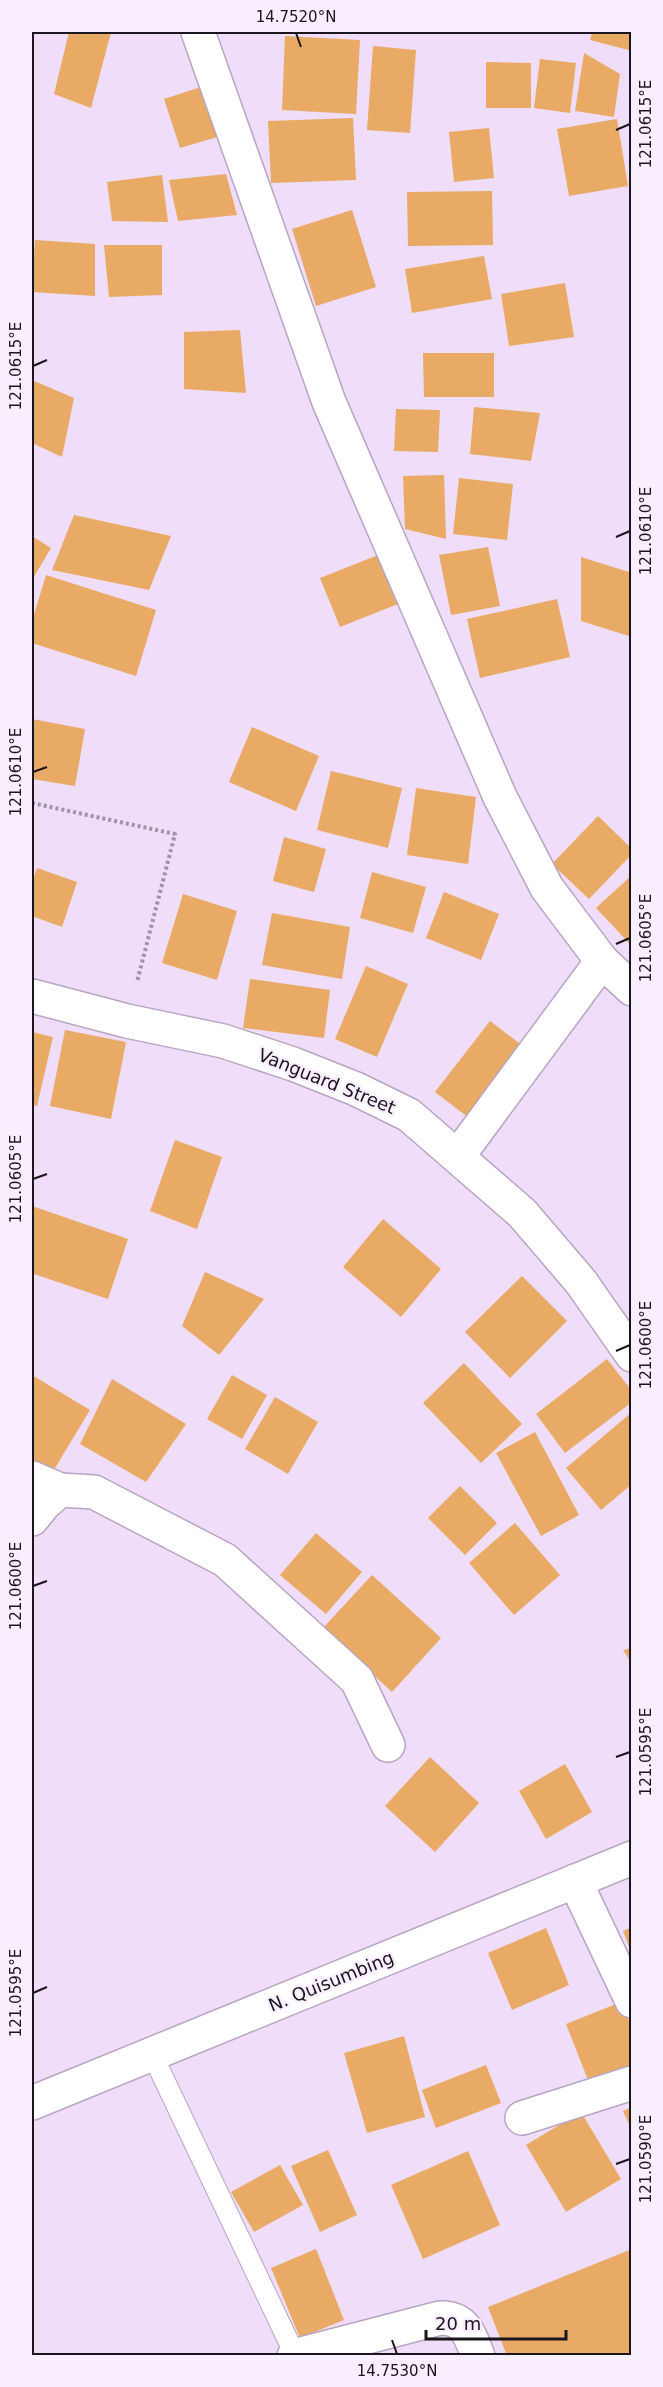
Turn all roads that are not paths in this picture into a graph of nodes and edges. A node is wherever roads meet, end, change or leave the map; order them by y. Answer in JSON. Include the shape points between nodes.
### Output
{"nodes":[{"id":1,"x":198,"y":32,"type":"edge"},
{"id":2,"x":602,"y":961,"type":"junction"},
{"id":3,"x":632,"y":989,"type":"edge"},
{"id":4,"x":32,"y":996,"type":"edge"},
{"id":5,"x":458,"y":1156,"type":"junction"},
{"id":6,"x":632,"y":1355,"type":"edge"},
{"id":7,"x":46,"y":1484,"type":"edge"},
{"id":8,"x":32,"y":1519,"type":"edge"},
{"id":9,"x":388,"y":1745,"type":"dead end"},
{"id":10,"x":632,"y":1858,"type":"edge"},
{"id":11,"x":575,"y":1881,"type":"junction"},
{"id":12,"x":632,"y":2001,"type":"edge"},
{"id":13,"x":152,"y":2054,"type":"junction"},
{"id":14,"x":632,"y":2083,"type":"edge"},
{"id":15,"x":32,"y":2103,"type":"edge"},
{"id":16,"x":522,"y":2118,"type":"dead end"},
{"id":17,"x":294,"y":2355,"type":"edge"},
{"id":18,"x":478,"y":2355,"type":"edge"}],
"edges":[{"from":1,"to":2,"type":"street","via":[[329,402],[490,775],[547,888]]},
{"from":2,"to":3,"type":"street"},
{"from":2,"to":5,"type":"street"},
{"from":4,"to":5,"type":"street","name":"Vanguard Street","via":[[223,1041],[304,1068],[409,1115]]},
{"from":5,"to":6,"type":"street","name":"Vanguard Street","via":[[537,1230],[581,1282]]},
{"from":7,"to":8,"type":"street","via":[[44,1504]]},
{"from":7,"to":9,"type":"street","via":[[94,1492],[225,1560],[357,1680]]},
{"from":10,"to":11,"type":"street","name":"N. Quisumbing"},
{"from":11,"to":12,"type":"street"},
{"from":11,"to":13,"type":"street","name":"N. Quisumbing"},
{"from":13,"to":15,"type":"street","name":"N. Quisumbing"},
{"from":13,"to":17,"type":"lane"},
{"from":14,"to":16,"type":"street"},
{"from":17,"to":18,"type":"street","via":[[440,2318],[462,2323]]}]}
